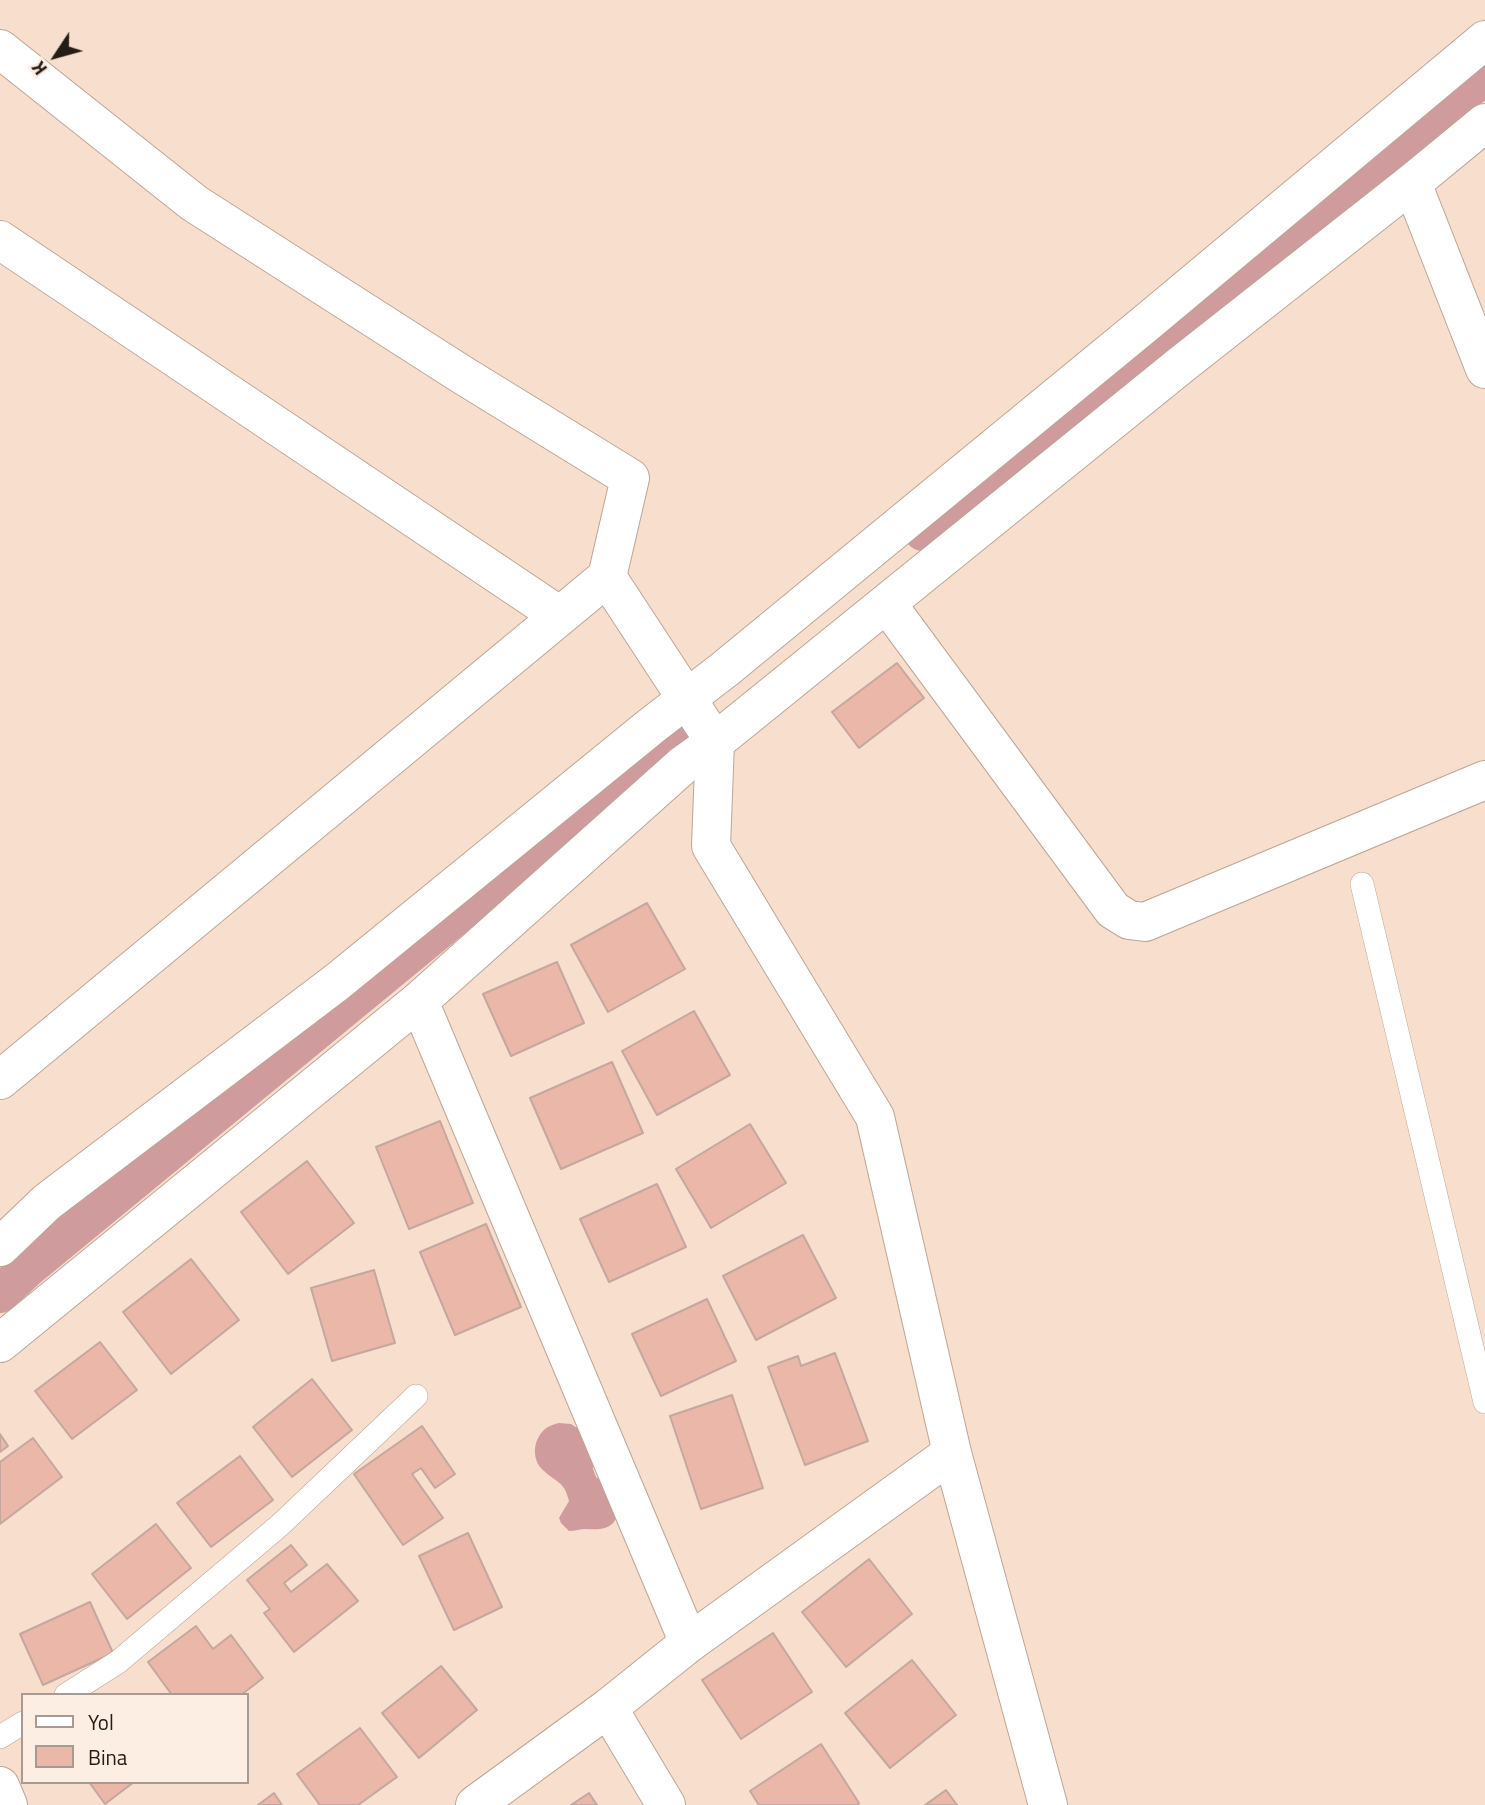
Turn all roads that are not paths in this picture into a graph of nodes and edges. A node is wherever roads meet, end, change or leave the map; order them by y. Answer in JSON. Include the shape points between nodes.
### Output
{"nodes":[{"id":1,"x":1485,"y":40,"type":"edge"},
{"id":2,"x":0,"y":49,"type":"edge"},
{"id":3,"x":1485,"y":123,"type":"edge"},
{"id":4,"x":1412,"y":183,"type":"junction"},
{"id":5,"x":0,"y":240,"type":"edge"},
{"id":6,"x":1485,"y":369,"type":"edge"},
{"id":7,"x":607,"y":577,"type":"junction"},
{"id":8,"x":887,"y":604,"type":"junction"},
{"id":9,"x":560,"y":616,"type":"junction"},
{"id":10,"x":686,"y":698,"type":"junction"},
{"id":11,"x":715,"y":742,"type":"junction"},
{"id":12,"x":1485,"y":780,"type":"edge"},
{"id":13,"x":1362,"y":884,"type":"dead end"},
{"id":14,"x":419,"y":1001,"type":"junction"},
{"id":15,"x":0,"y":1080,"type":"edge"},
{"id":16,"x":0,"y":1247,"type":"edge"},
{"id":17,"x":0,"y":1343,"type":"edge"},
{"id":18,"x":416,"y":1396,"type":"dead end"},
{"id":19,"x":1485,"y":1402,"type":"edge"},
{"id":20,"x":952,"y":1453,"type":"junction"},
{"id":21,"x":689,"y":1643,"type":"junction"},
{"id":22,"x":69,"y":1693,"type":"edge"},
{"id":23,"x":608,"y":1708,"type":"junction"},
{"id":24,"x":21,"y":1724,"type":"edge"},
{"id":25,"x":0,"y":1737,"type":"edge"},
{"id":26,"x":0,"y":1786,"type":"edge"},
{"id":27,"x":8,"y":1805,"type":"edge"},
{"id":28,"x":475,"y":1805,"type":"edge"},
{"id":29,"x":666,"y":1805,"type":"edge"},
{"id":30,"x":1048,"y":1805,"type":"edge"}],
"edges":[{"from":1,"to":10,"type":"street"},
{"from":2,"to":7,"type":"street","via":[[194,202],[630,478]]},
{"from":3,"to":4,"type":"street"},
{"from":4,"to":6,"type":"street"},
{"from":4,"to":8,"type":"street"},
{"from":5,"to":9,"type":"street"},
{"from":7,"to":9,"type":"street"},
{"from":7,"to":10,"type":"street"},
{"from":8,"to":11,"type":"street"},
{"from":8,"to":12,"type":"street","via":[[1113,909],[1129,920],[1145,922]]},
{"from":9,"to":15,"type":"street"},
{"from":10,"to":11,"type":"street"},
{"from":10,"to":16,"type":"street","via":[[337,982],[47,1202]]},
{"from":11,"to":14,"type":"street","via":[[682,765]]},
{"from":11,"to":20,"type":"street","via":[[711,846],[875,1117]]},
{"from":13,"to":19,"type":"lane"},
{"from":14,"to":17,"type":"street"},
{"from":14,"to":21,"type":"street"},
{"from":18,"to":22,"type":"lane","via":[[280,1525],[118,1662]]},
{"from":20,"to":21,"type":"street"},
{"from":20,"to":30,"type":"street"},
{"from":21,"to":23,"type":"street"},
{"from":23,"to":28,"type":"street"},
{"from":23,"to":29,"type":"street"},
{"from":24,"to":25,"type":"lane"},
{"from":26,"to":27,"type":"street"}]}
